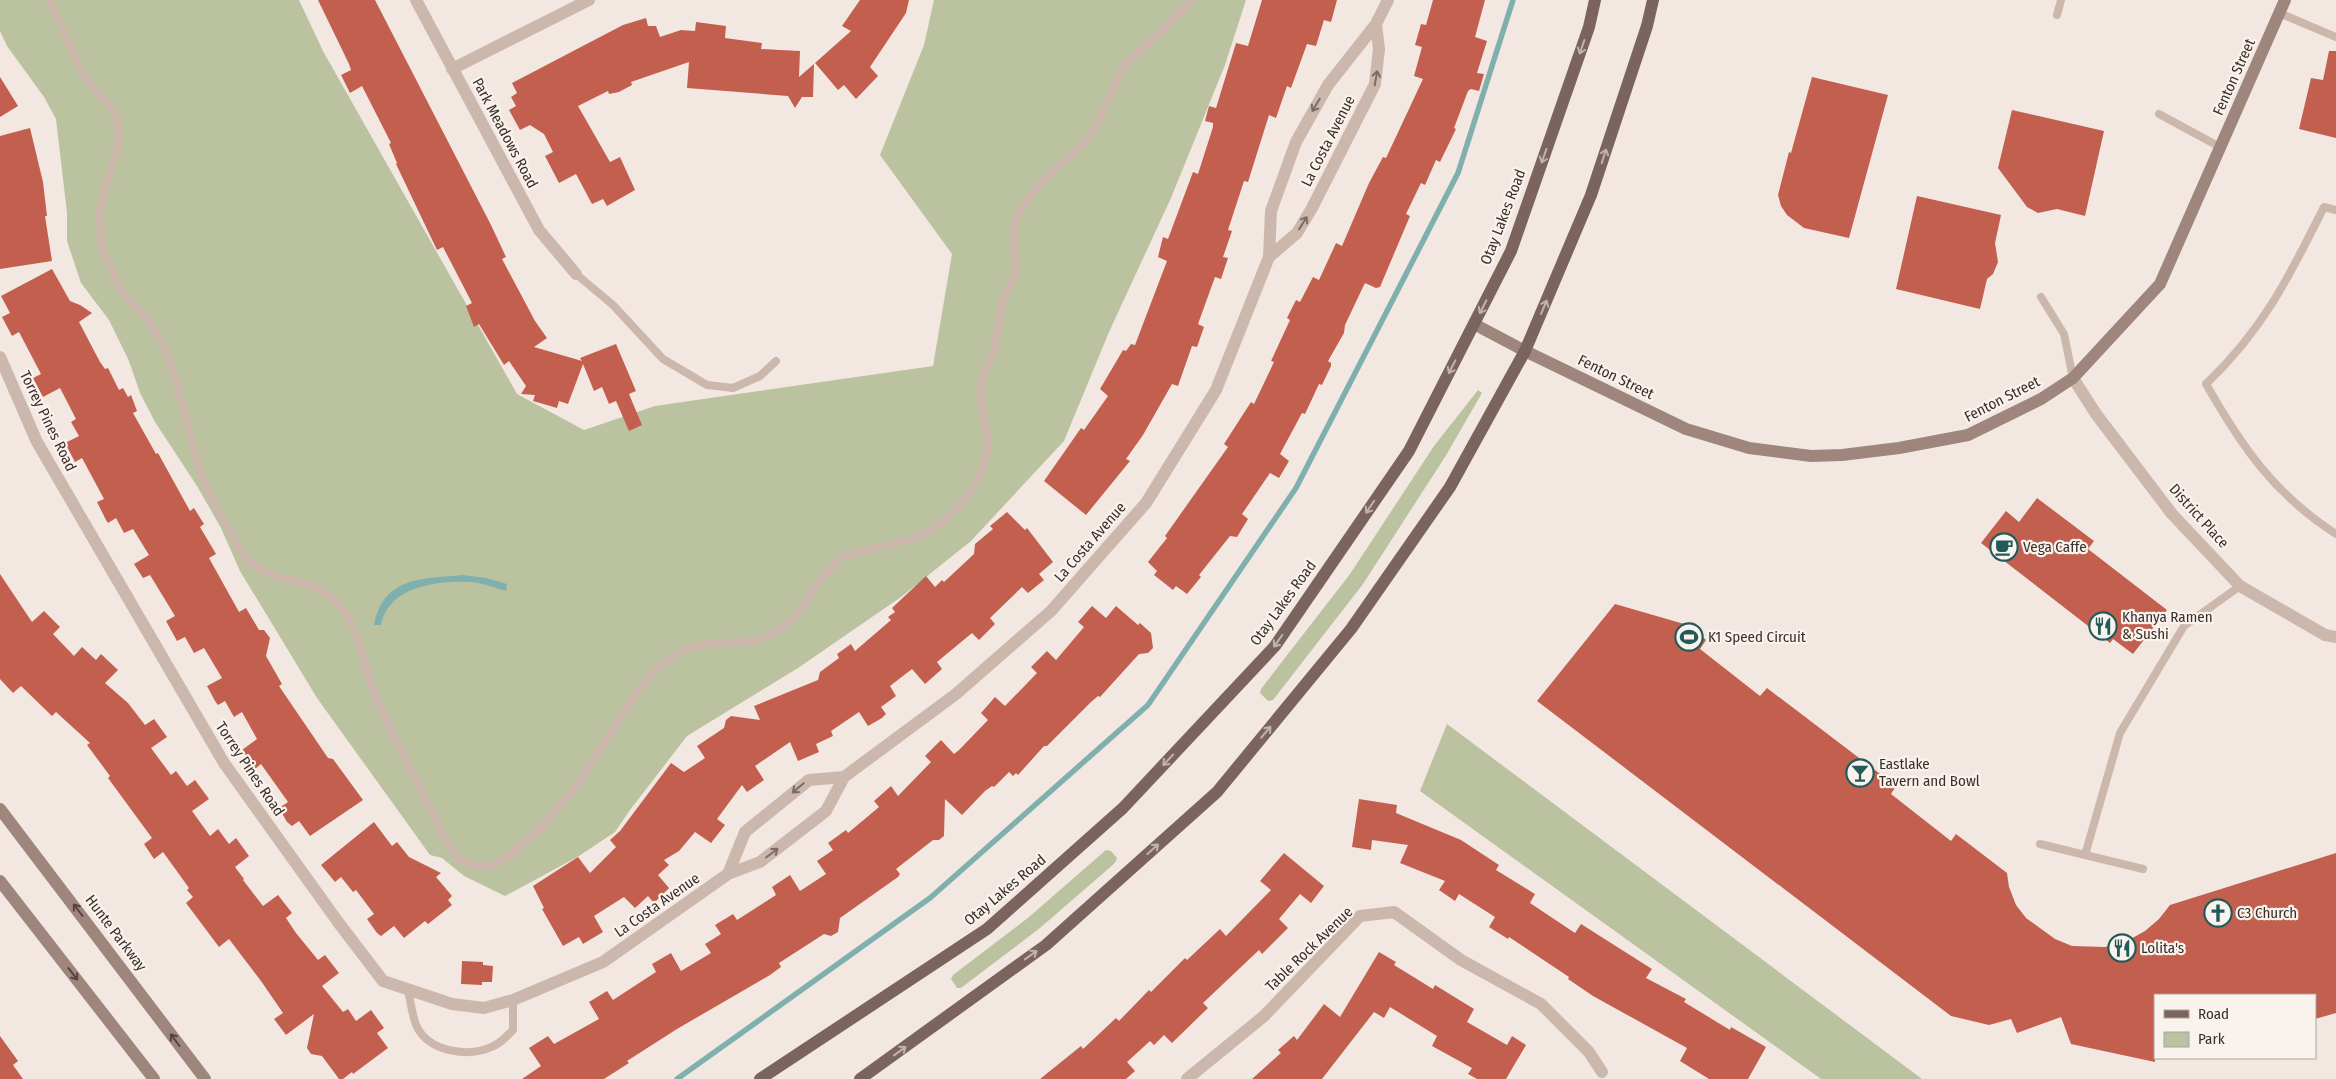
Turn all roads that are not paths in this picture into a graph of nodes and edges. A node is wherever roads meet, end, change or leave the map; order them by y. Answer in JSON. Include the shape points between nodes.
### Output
{"nodes":[{"id":1,"x":49,"y":0,"type":"edge"},
{"id":2,"x":416,"y":0,"type":"edge"},
{"id":3,"x":589,"y":0,"type":"edge"},
{"id":4,"x":1191,"y":0,"type":"edge"},
{"id":5,"x":1388,"y":0,"type":"edge"},
{"id":6,"x":1595,"y":0,"type":"edge"},
{"id":7,"x":1652,"y":0,"type":"edge"},
{"id":8,"x":2061,"y":0,"type":"edge"},
{"id":9,"x":2285,"y":0,"type":"edge"},
{"id":10,"x":2279,"y":13,"type":"junction"},
{"id":11,"x":2057,"y":15,"type":"dead end"},
{"id":12,"x":1376,"y":24,"type":"junction"},
{"id":13,"x":2336,"y":38,"type":"edge"},
{"id":14,"x":452,"y":69,"type":"junction"},
{"id":15,"x":2159,"y":114,"type":"dead end"},
{"id":16,"x":2220,"y":147,"type":"junction"},
{"id":17,"x":2336,"y":210,"type":"edge"},
{"id":18,"x":1269,"y":257,"type":"junction"},
{"id":19,"x":576,"y":274,"type":"joint"},
{"id":20,"x":2041,"y":297,"type":"dead end"},
{"id":21,"x":1474,"y":324,"type":"junction"},
{"id":22,"x":1525,"y":352,"type":"junction"},
{"id":23,"x":0,"y":357,"type":"edge"},
{"id":24,"x":776,"y":361,"type":"dead end"},
{"id":25,"x":2073,"y":378,"type":"junction"},
{"id":26,"x":2336,"y":534,"type":"edge"},
{"id":27,"x":2240,"y":586,"type":"junction"},
{"id":28,"x":2336,"y":637,"type":"edge"},
{"id":29,"x":844,"y":777,"type":"junction"},
{"id":30,"x":0,"y":809,"type":"edge"},
{"id":31,"x":2040,"y":844,"type":"dead end"},
{"id":32,"x":2085,"y":855,"type":"junction"},
{"id":33,"x":2143,"y":868,"type":"dead end"},
{"id":34,"x":728,"y":874,"type":"junction"},
{"id":35,"x":0,"y":881,"type":"edge"},
{"id":36,"x":603,"y":962,"type":"joint"},
{"id":37,"x":408,"y":990,"type":"junction"},
{"id":38,"x":513,"y":1000,"type":"junction"},
{"id":39,"x":1602,"y":1072,"type":"dead end"},
{"id":40,"x":154,"y":1079,"type":"edge"},
{"id":41,"x":204,"y":1079,"type":"edge"},
{"id":42,"x":760,"y":1079,"type":"edge"},
{"id":43,"x":860,"y":1079,"type":"edge"},
{"id":44,"x":1187,"y":1079,"type":"edge"}],
"edges":[{"from":1,"to":4,"type":"lane","via":[[85,78],[117,119],[117,149],[99,219],[102,248],[121,291],[149,321],[164,346],[210,496],[243,555],[251,562],[274,576],[303,581],[325,592],[340,606],[352,624],[376,698],[450,848],[461,860],[474,866],[490,866],[511,855],[542,826],[575,788],[640,687],[664,662],[683,650],[706,644],[754,641],[779,631],[797,614],[841,557],[919,537],[946,520],[969,493],[983,469],[988,445],[980,393],[982,378],[995,347],[1003,299],[1015,275],[1014,223],[1038,185],[1082,145],[1096,127],[1125,63],[1157,36]]},
{"from":2,"to":14,"type":"street","name":"Park Meadows Road"},
{"from":3,"to":14,"type":"street"},
{"from":5,"to":12,"type":"street","name":"La Costa Avenue"},
{"from":6,"to":21,"type":"main road","name":"Otay Lakes Road","one_way":true,"via":[[1511,251]]},
{"from":22,"to":7,"type":"main road","one_way":true,"via":[[1591,195],[1647,26]]},
{"from":8,"to":11,"type":"lane"},
{"from":9,"to":10,"type":"street","name":"Fenton Street"},
{"from":10,"to":13,"type":"lane"},
{"from":10,"to":16,"type":"street","name":"Fenton Street"},
{"from":12,"to":18,"type":"street","name":"La Costa Avenue","one_way":true,"via":[[1328,86],[1296,142],[1272,211]]},
{"from":18,"to":12,"type":"street","name":"La Costa Avenue","one_way":true,"via":[[1302,225],[1375,84],[1379,49]]},
{"from":14,"to":19,"type":"street","name":"Park Meadows Road","via":[[539,230]]},
{"from":15,"to":16,"type":"lane"},
{"from":16,"to":25,"type":"street","name":"Fenton Street","via":[[2160,284]]},
{"from":17,"to":26,"type":"lane","via":[[2324,208],[2269,310],[2250,337],[2206,384],[2236,436],[2276,485],[2307,515]]},
{"from":18,"to":29,"type":"street","name":"La Costa Avenue","via":[[1216,390],[1146,503],[1051,611],[956,694]]},
{"from":19,"to":24,"type":"lane","via":[[613,304],[663,359],[707,385],[733,388],[760,376]]},
{"from":20,"to":25,"type":"lane","via":[[2064,334]]},
{"from":21,"to":22,"type":"street","name":"Fenton Street"},
{"from":21,"to":42,"type":"main road","name":"Otay Lakes Road","one_way":true,"via":[[1409,451],[1275,646],[1123,808],[987,929]]},
{"from":22,"to":25,"type":"street","name":"Fenton Street","via":[[1686,429],[1749,448],[1811,456],[1871,453],[1968,435],[2041,399]]},
{"from":43,"to":22,"type":"main road","one_way":true,"via":[[1046,944],[1217,792],[1351,629],[1450,487]]},
{"from":23,"to":37,"type":"street","name":"Torrey Pines Road","via":[[37,442],[224,763],[383,981]]},
{"from":25,"to":27,"type":"street","name":"District Place","via":[[2096,414],[2172,514]]},
{"from":27,"to":28,"type":"street","name":"District Place","via":[[2326,635]]},
{"from":27,"to":32,"type":"lane","via":[[2184,626],[2120,733]]},
{"from":34,"to":29,"type":"street","name":"La Costa Avenue","one_way":true,"via":[[760,862],[826,811]]},
{"from":29,"to":34,"type":"street","one_way":true,"via":[[809,780],[745,832]]},
{"from":41,"to":30,"type":"street","name":"Hunte Parkway","one_way":true},
{"from":31,"to":32,"type":"lane"},
{"from":32,"to":33,"type":"lane"},
{"from":34,"to":36,"type":"street","name":"La Costa Avenue"},
{"from":35,"to":40,"type":"street","one_way":true},
{"from":36,"to":38,"type":"street","name":"Torrey Pines Road"},
{"from":37,"to":38,"type":"street","name":"Torrey Pines Road","via":[[452,1004],[484,1008]]},
{"from":37,"to":38,"type":"lane","via":[[417,1027],[427,1040],[438,1046],[472,1053],[502,1041],[513,1030]]},
{"from":39,"to":44,"type":"street","name":"Table Rock Avenue","via":[[1589,1052],[1541,1004],[1461,960],[1394,912],[1360,916],[1264,1016]]}]}
